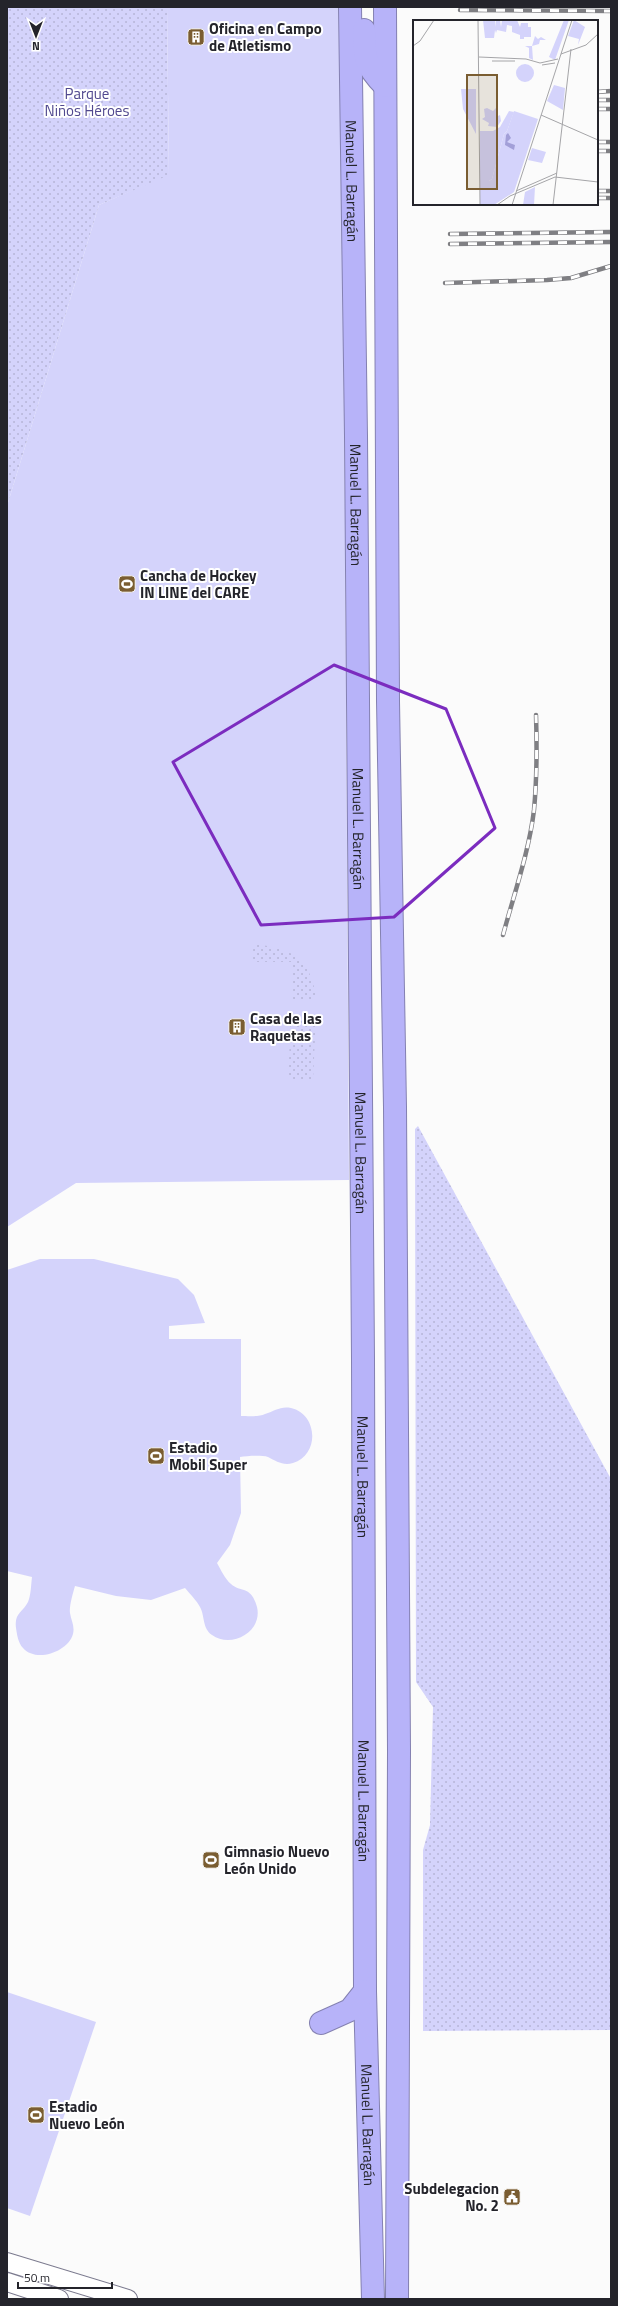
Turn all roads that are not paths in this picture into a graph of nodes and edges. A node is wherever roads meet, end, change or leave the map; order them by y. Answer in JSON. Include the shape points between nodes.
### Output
{"nodes":[{"id":1,"x":350,"y":7,"type":"edge"},
{"id":2,"x":363,"y":7,"type":"edge"},
{"id":3,"x":385,"y":7,"type":"edge"},
{"id":4,"x":385,"y":86,"type":"junction"},
{"id":5,"x":366,"y":1917,"type":"junction"},
{"id":6,"x":365,"y":1991,"type":"junction"},
{"id":7,"x":321,"y":2023,"type":"dead end"},
{"id":8,"x":370,"y":2156,"type":"junction"},
{"id":9,"x":7,"y":2262,"type":"edge"},
{"id":10,"x":7,"y":2282,"type":"edge"},
{"id":11,"x":59,"y":2299,"type":"edge"},
{"id":12,"x":128,"y":2299,"type":"edge"},
{"id":13,"x":373,"y":2299,"type":"edge"},
{"id":14,"x":397,"y":2299,"type":"edge"}],
"edges":[{"from":1,"to":5,"type":"highway","name":"Manuel L. Barragán","via":[[356,436]]},
{"from":2,"to":4,"type":"highway","via":[[366,62],[369,70]]},
{"from":3,"to":4,"type":"highway","name":"Manuel L. Barragán"},
{"from":4,"to":14,"type":"highway","name":"Manuel L. Barragán","via":[[388,701],[395,1107],[399,1751]]},
{"from":5,"to":6,"type":"highway","name":"Manuel L. Barragán"},
{"from":5,"to":8,"type":"highway","via":[[374,1942],[378,1970],[378,2130]]},
{"from":6,"to":7,"type":"highway","via":[[350,2010]]},
{"from":6,"to":8,"type":"highway","name":"Manuel L. Barragán"},
{"from":8,"to":13,"type":"highway","name":"Manuel L. Barragán"},
{"from":9,"to":12,"type":"street"},
{"from":10,"to":11,"type":"street"}]}
